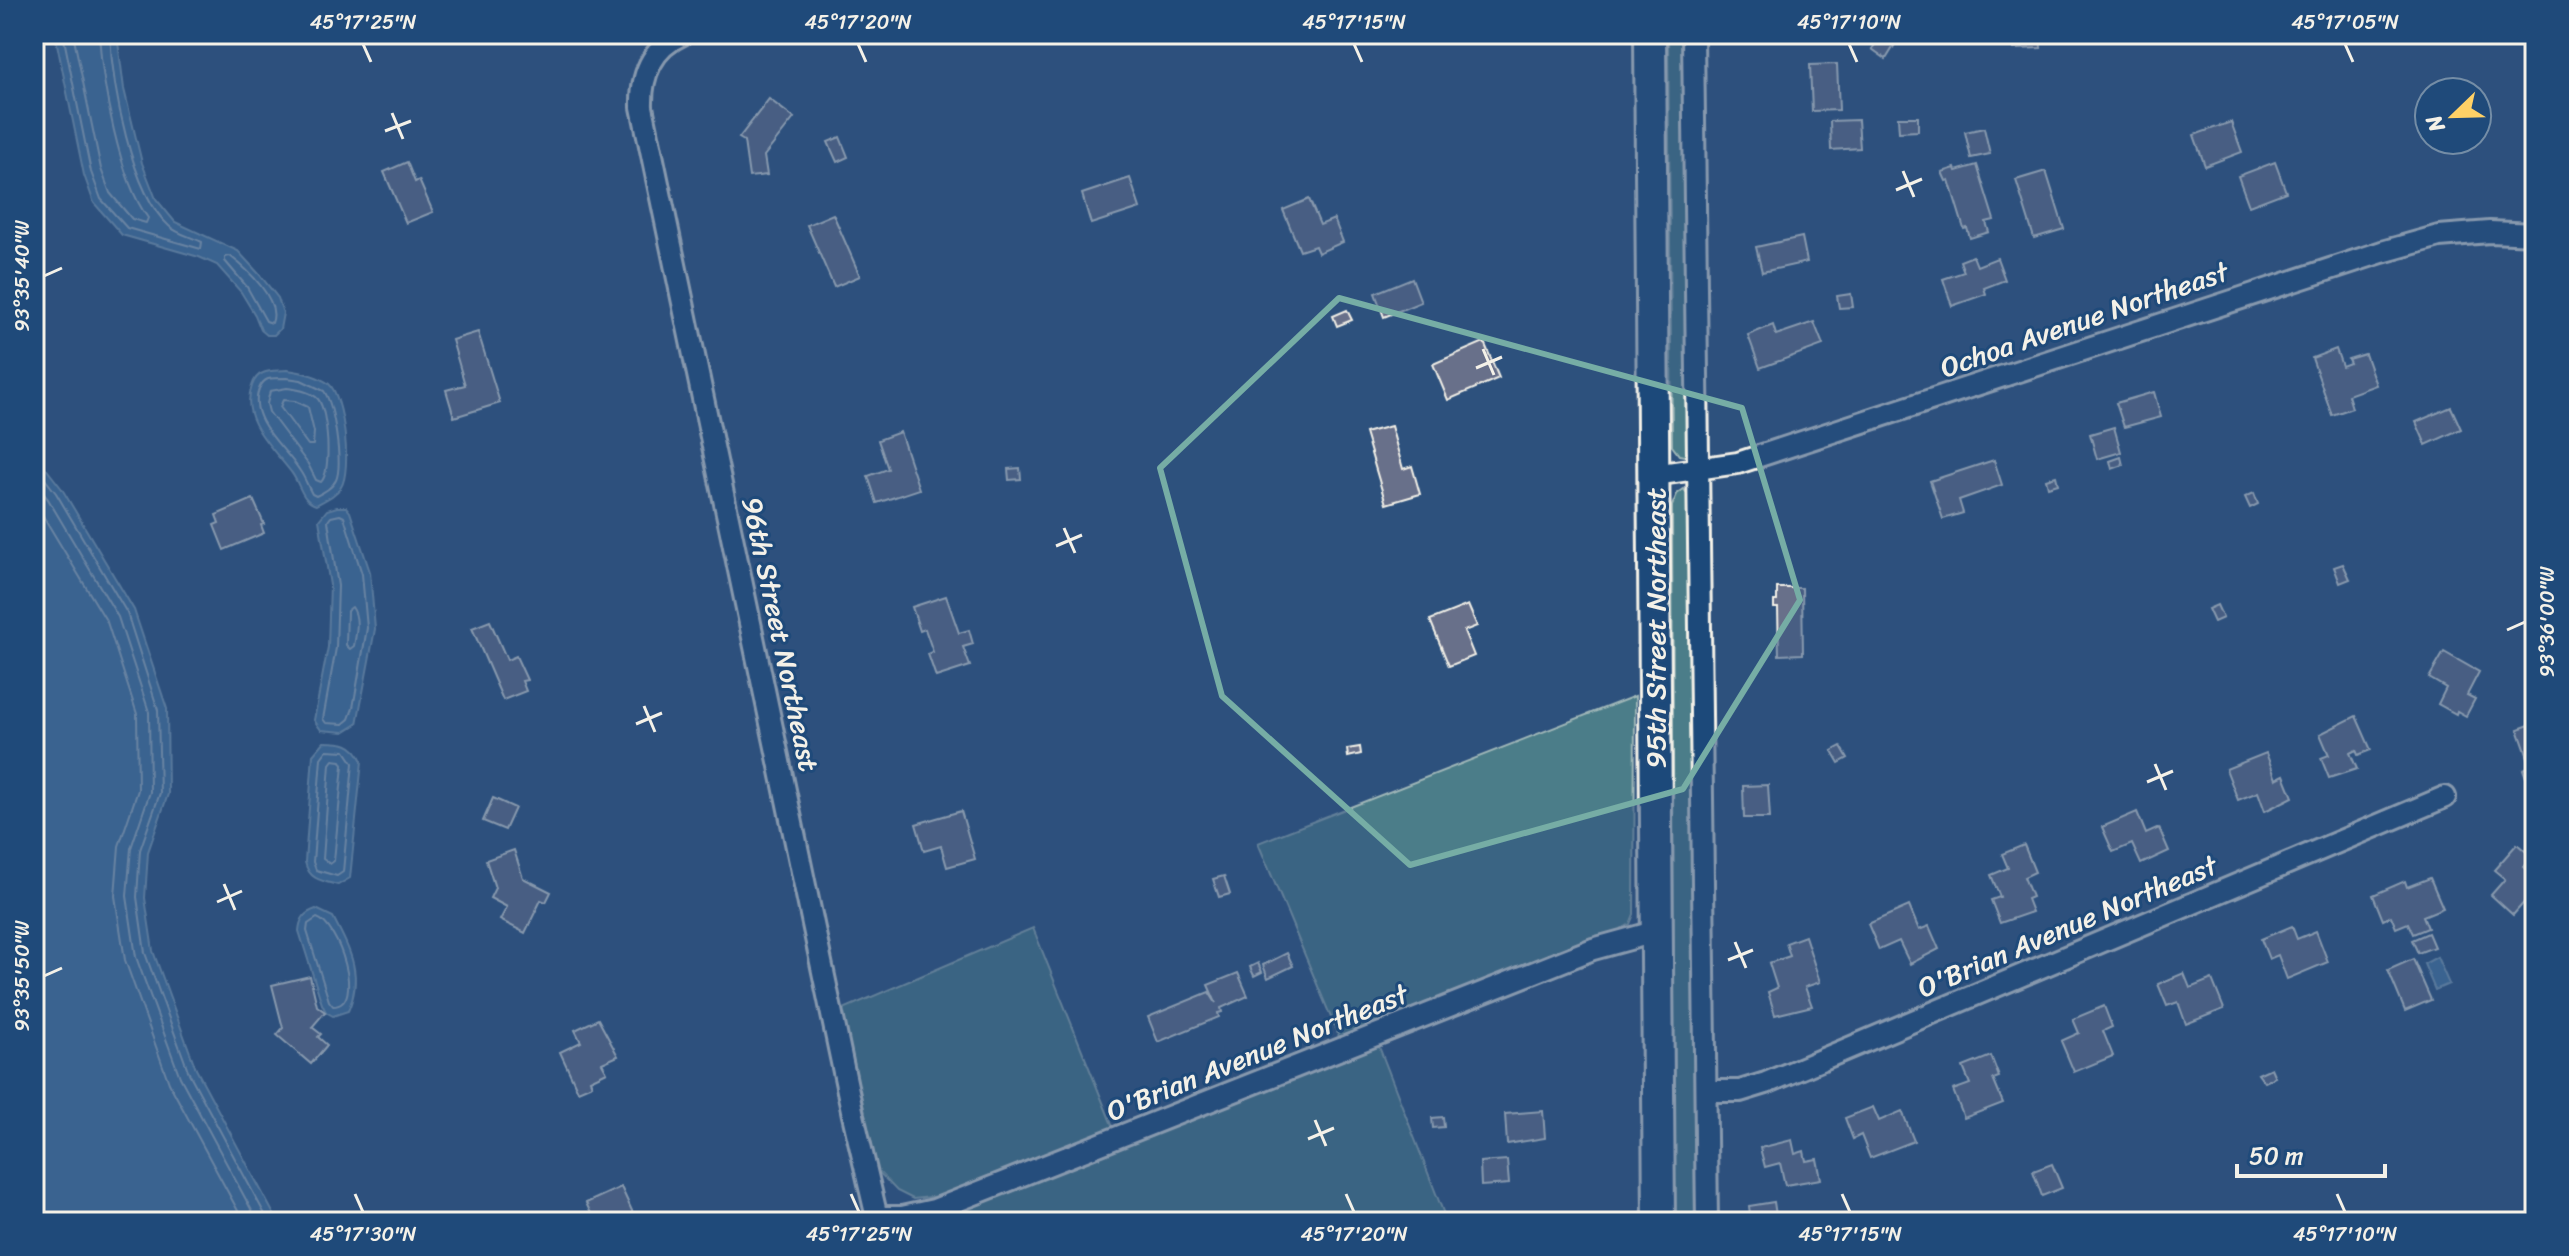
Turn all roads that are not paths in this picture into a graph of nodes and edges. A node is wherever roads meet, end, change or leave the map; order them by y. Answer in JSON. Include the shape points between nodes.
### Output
{"nodes":[{"id":1,"x":683,"y":34,"type":"edge"},
{"id":2,"x":1650,"y":34,"type":"edge"},
{"id":3,"x":1693,"y":34,"type":"edge"},
{"id":4,"x":2535,"y":234,"type":"edge"},
{"id":5,"x":1700,"y":470,"type":"junction"},
{"id":6,"x":1654,"y":475,"type":"junction"},
{"id":7,"x":2445,"y":797,"type":"dead end"},
{"id":8,"x":1658,"y":931,"type":"junction"},
{"id":9,"x":1707,"y":1091,"type":"junction"},
{"id":10,"x":877,"y":1219,"type":"edge"},
{"id":11,"x":1659,"y":1222,"type":"edge"},
{"id":12,"x":1707,"y":1222,"type":"edge"}],
"edges":[{"from":1,"to":10,"type":"street","name":"96th Street Northeast","via":[[669,40],[646,69],[642,107]]},
{"from":2,"to":6,"type":"main road","name":"95th Street Northeast"},
{"from":3,"to":5,"type":"street"},
{"from":4,"to":5,"type":"street","name":"Ochoa Avenue Northeast","via":[[2439,236],[2382,252],[1738,463]]},
{"from":5,"to":6,"type":"street","name":"Ochoa Avenue Northeast"},
{"from":5,"to":9,"type":"street"},
{"from":6,"to":8,"type":"main road","name":"95th Street Northeast"},
{"from":7,"to":9,"type":"street","name":"O'Brian Avenue Northeast","via":[[1766,1083],[1740,1091]]},
{"from":8,"to":10,"type":"street","name":"O'Brian Avenue Northeast","via":[[1593,949],[934,1210]]},
{"from":8,"to":11,"type":"main road","name":"95th Street Northeast"},
{"from":9,"to":12,"type":"street"}]}
